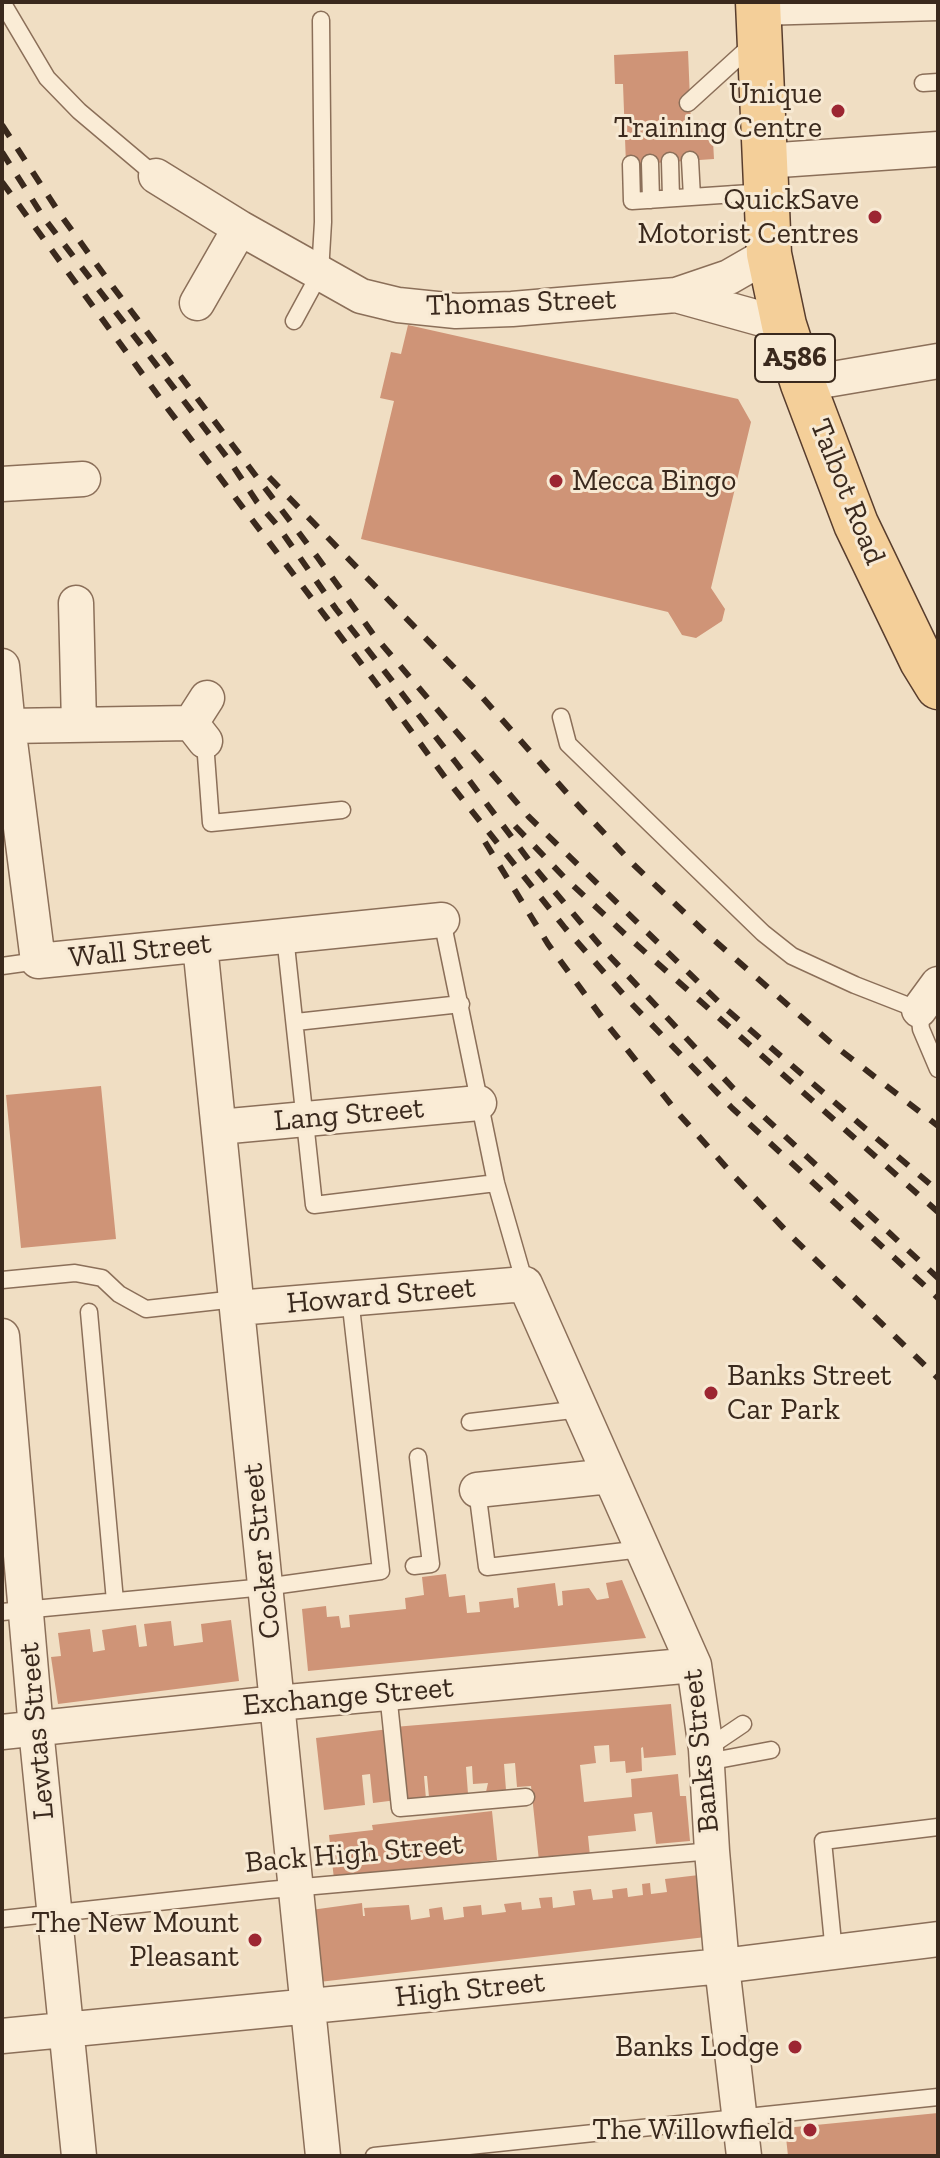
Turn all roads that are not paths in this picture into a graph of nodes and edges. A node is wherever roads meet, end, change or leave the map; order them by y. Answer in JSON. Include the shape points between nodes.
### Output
{"nodes":[{"id":1,"x":2,"y":2,"type":"edge"},
{"id":2,"x":921,"y":3,"type":"edge"},
{"id":3,"x":758,"y":16,"type":"edge"},
{"id":4,"x":321,"y":20,"type":"dead end"},
{"id":5,"x":688,"y":103,"type":"dead end"},
{"id":6,"x":938,"y":149,"type":"edge"},
{"id":7,"x":690,"y":160,"type":"dead end"},
{"id":8,"x":670,"y":161,"type":"dead end"},
{"id":9,"x":650,"y":163,"type":"dead end"},
{"id":10,"x":631,"y":164,"type":"dead end"},
{"id":11,"x":156,"y":176,"type":"joint"},
{"id":12,"x":766,"y":177,"type":"junction"},
{"id":13,"x":692,"y":197,"type":"junction"},
{"id":14,"x":671,"y":198,"type":"junction"},
{"id":15,"x":651,"y":200,"type":"junction"},
{"id":16,"x":240,"y":228,"type":"junction"},
{"id":17,"x":769,"y":254,"type":"junction"},
{"id":18,"x":320,"y":273,"type":"junction"},
{"id":19,"x":676,"y":295,"type":"junction"},
{"id":20,"x":197,"y":303,"type":"dead end"},
{"id":21,"x":294,"y":321,"type":"dead end"},
{"id":22,"x":784,"y":325,"type":"junction"},
{"id":23,"x":938,"y":361,"type":"edge"},
{"id":24,"x":803,"y":384,"type":"junction"},
{"id":25,"x":83,"y":479,"type":"dead end"},
{"id":26,"x":2,"y":484,"type":"edge"},
{"id":27,"x":76,"y":603,"type":"dead end"},
{"id":28,"x":2,"y":666,"type":"edge"},
{"id":29,"x":933,"y":668,"type":"edge"},
{"id":30,"x":561,"y":717,"type":"dead end"},
{"id":31,"x":201,"y":721,"type":"joint"},
{"id":32,"x":79,"y":724,"type":"junction"},
{"id":33,"x":8,"y":726,"type":"junction"},
{"id":34,"x":342,"y":810,"type":"dead end"},
{"id":35,"x":442,"y":920,"type":"joint"},
{"id":36,"x":285,"y":936,"type":"junction"},
{"id":37,"x":200,"y":945,"type":"junction"},
{"id":38,"x":38,"y":961,"type":"junction"},
{"id":39,"x":2,"y":966,"type":"edge"},
{"id":40,"x":932,"y":999,"type":"edge"},
{"id":41,"x":461,"y":1004,"type":"junction"},
{"id":42,"x":296,"y":1022,"type":"junction"},
{"id":43,"x":938,"y":1069,"type":"edge"},
{"id":44,"x":479,"y":1103,"type":"junction"},
{"id":45,"x":306,"y":1119,"type":"junction"},
{"id":46,"x":219,"y":1127,"type":"junction"},
{"id":47,"x":496,"y":1183,"type":"junction"},
{"id":48,"x":2,"y":1280,"type":"edge"},
{"id":49,"x":525,"y":1284,"type":"junction"},
{"id":50,"x":350,"y":1298,"type":"junction"},
{"id":51,"x":237,"y":1304,"type":"junction"},
{"id":52,"x":89,"y":1312,"type":"dead end"},
{"id":53,"x":2,"y":1336,"type":"edge"},
{"id":54,"x":581,"y":1409,"type":"junction"},
{"id":55,"x":470,"y":1422,"type":"dead end"},
{"id":56,"x":418,"y":1457,"type":"dead end"},
{"id":57,"x":610,"y":1476,"type":"junction"},
{"id":58,"x":477,"y":1490,"type":"joint"},
{"id":59,"x":642,"y":1549,"type":"junction"},
{"id":60,"x":414,"y":1566,"type":"dead end"},
{"id":61,"x":265,"y":1587,"type":"junction"},
{"id":62,"x":115,"y":1601,"type":"junction"},
{"id":63,"x":14,"y":1611,"type":"edge"},
{"id":64,"x":694,"y":1665,"type":"junction"},
{"id":65,"x":388,"y":1693,"type":"junction"},
{"id":66,"x":277,"y":1703,"type":"junction"},
{"id":67,"x":743,"y":1724,"type":"dead end"},
{"id":68,"x":36,"y":1729,"type":"junction"},
{"id":69,"x":2,"y":1732,"type":"edge"},
{"id":70,"x":771,"y":1750,"type":"dead end"},
{"id":71,"x":706,"y":1756,"type":"junction"},
{"id":72,"x":526,"y":1797,"type":"dead end"},
{"id":73,"x":938,"y":1827,"type":"edge"},
{"id":74,"x":712,"y":1851,"type":"junction"},
{"id":75,"x":295,"y":1888,"type":"junction"},
{"id":76,"x":55,"y":1914,"type":"junction"},
{"id":77,"x":2,"y":1919,"type":"edge"},
{"id":78,"x":938,"y":1939,"type":"edge"},
{"id":79,"x":834,"y":1953,"type":"junction"},
{"id":80,"x":722,"y":1966,"type":"junction"},
{"id":81,"x":308,"y":2006,"type":"junction"},
{"id":82,"x":68,"y":2031,"type":"junction"},
{"id":83,"x":2,"y":2036,"type":"edge"},
{"id":84,"x":938,"y":2097,"type":"edge"},
{"id":85,"x":739,"y":2119,"type":"junction"},
{"id":86,"x":79,"y":2156,"type":"edge"},
{"id":87,"x":323,"y":2156,"type":"edge"},
{"id":88,"x":374,"y":2156,"type":"edge"},
{"id":89,"x":744,"y":2156,"type":"edge"}],
"edges":[{"from":1,"to":11,"type":"lane","via":[[47,78]]},
{"from":2,"to":3,"type":"street"},
{"from":3,"to":5,"type":"lane"},
{"from":3,"to":12,"type":"main road","name":"Talbot Road","number":"A586"},
{"from":4,"to":18,"type":"lane"},
{"from":6,"to":12,"type":"street"},
{"from":7,"to":13,"type":"lane"},
{"from":8,"to":14,"type":"lane"},
{"from":9,"to":15,"type":"lane"},
{"from":10,"to":15,"type":"lane","via":[[632,201]]},
{"from":11,"to":16,"type":"street","name":"Thomas Street"},
{"from":12,"to":13,"type":"lane"},
{"from":12,"to":17,"type":"main road","name":"Talbot Road","number":"A586"},
{"from":13,"to":14,"type":"lane"},
{"from":14,"to":15,"type":"lane"},
{"from":16,"to":18,"type":"street","name":"Thomas Street"},
{"from":16,"to":20,"type":"street"},
{"from":17,"to":19,"type":"street","name":"Thomas Street","via":[[729,277]]},
{"from":17,"to":22,"type":"main road","name":"Talbot Road","number":"A586"},
{"from":18,"to":19,"type":"street","name":"Thomas Street","via":[[361,296],[456,311]]},
{"from":18,"to":21,"type":"lane"},
{"from":19,"to":22,"type":"street","name":"Thomas Street"},
{"from":22,"to":24,"type":"main road","name":"Talbot Road","number":"A586"},
{"from":23,"to":24,"type":"street"},
{"from":24,"to":29,"type":"main road","name":"Talbot Road","number":"A586","via":[[856,524]]},
{"from":25,"to":26,"type":"street"},
{"from":27,"to":32,"type":"street"},
{"from":28,"to":33,"type":"street","name":"Wall Street"},
{"from":30,"to":40,"type":"lane","via":[[568,744],[792,956],[855,985]]},
{"from":31,"to":32,"type":"street"},
{"from":31,"to":34,"type":"lane","via":[[211,823]]},
{"from":32,"to":33,"type":"street"},
{"from":33,"to":38,"type":"street","name":"Wall Street"},
{"from":35,"to":36,"type":"street","name":"Wall Street"},
{"from":35,"to":41,"type":"lane"},
{"from":36,"to":37,"type":"street","name":"Wall Street"},
{"from":36,"to":42,"type":"lane"},
{"from":37,"to":38,"type":"street","name":"Wall Street"},
{"from":37,"to":46,"type":"street","name":"Cocker Street"},
{"from":38,"to":39,"type":"lane"},
{"from":40,"to":43,"type":"lane","via":[[921,1029]]},
{"from":41,"to":42,"type":"lane"},
{"from":41,"to":44,"type":"lane"},
{"from":42,"to":45,"type":"lane"},
{"from":44,"to":45,"type":"street","name":"Lang Street"},
{"from":44,"to":47,"type":"lane"},
{"from":45,"to":46,"type":"street","name":"Lang Street"},
{"from":45,"to":47,"type":"lane","via":[[314,1205]]},
{"from":46,"to":51,"type":"street","name":"Cocker Street"},
{"from":47,"to":49,"type":"lane"},
{"from":48,"to":51,"type":"lane","via":[[75,1273],[102,1278],[146,1309]]},
{"from":49,"to":50,"type":"street","name":"Howard Street"},
{"from":49,"to":54,"type":"street","name":"Banks Street"},
{"from":50,"to":51,"type":"street","name":"Howard Street"},
{"from":50,"to":61,"type":"lane","via":[[384,1570]]},
{"from":51,"to":61,"type":"street","name":"Cocker Street"},
{"from":52,"to":62,"type":"lane"},
{"from":53,"to":63,"type":"street","name":"Lewtas Street"},
{"from":54,"to":55,"type":"lane"},
{"from":54,"to":57,"type":"street","name":"Banks Street"},
{"from":56,"to":60,"type":"lane","via":[[431,1564]]},
{"from":57,"to":58,"type":"street"},
{"from":57,"to":59,"type":"street","name":"Banks Street"},
{"from":58,"to":59,"type":"lane","via":[[487,1567]]},
{"from":59,"to":64,"type":"street","name":"Banks Street"},
{"from":61,"to":62,"type":"lane"},
{"from":61,"to":66,"type":"street","name":"Cocker Street"},
{"from":62,"to":63,"type":"lane"},
{"from":63,"to":68,"type":"street","name":"Lewtas Street"},
{"from":64,"to":65,"type":"street","name":"Exchange Street"},
{"from":64,"to":71,"type":"street","name":"Banks Street"},
{"from":65,"to":66,"type":"street","name":"Exchange Street"},
{"from":65,"to":72,"type":"lane","via":[[400,1808]]},
{"from":66,"to":68,"type":"street","name":"Exchange Street"},
{"from":66,"to":75,"type":"street","name":"Cocker Street"},
{"from":67,"to":71,"type":"lane"},
{"from":68,"to":69,"type":"street","name":"Exchange Street"},
{"from":68,"to":76,"type":"street","name":"Lewtas Street"},
{"from":70,"to":71,"type":"lane"},
{"from":71,"to":74,"type":"street","name":"Banks Street"},
{"from":73,"to":79,"type":"lane","via":[[823,1841]]},
{"from":74,"to":75,"type":"lane","name":"Back High Street"},
{"from":74,"to":80,"type":"street","name":"Banks Street"},
{"from":75,"to":76,"type":"lane","name":"Back High Street"},
{"from":75,"to":81,"type":"street","name":"Cocker Street"},
{"from":76,"to":77,"type":"lane","name":"Back High Street"},
{"from":76,"to":82,"type":"street","name":"Lewtas Street"},
{"from":78,"to":79,"type":"street","name":"High Street"},
{"from":79,"to":80,"type":"street","name":"High Street"},
{"from":80,"to":81,"type":"street","name":"High Street"},
{"from":80,"to":85,"type":"street","name":"Banks Street"},
{"from":81,"to":82,"type":"street","name":"High Street"},
{"from":81,"to":87,"type":"street","name":"Cocker Street"},
{"from":82,"to":83,"type":"street","name":"High Street"},
{"from":82,"to":86,"type":"street","name":"Lewtas Street"},
{"from":84,"to":85,"type":"lane"},
{"from":85,"to":88,"type":"lane"},
{"from":85,"to":89,"type":"street","name":"Banks Street"}]}
